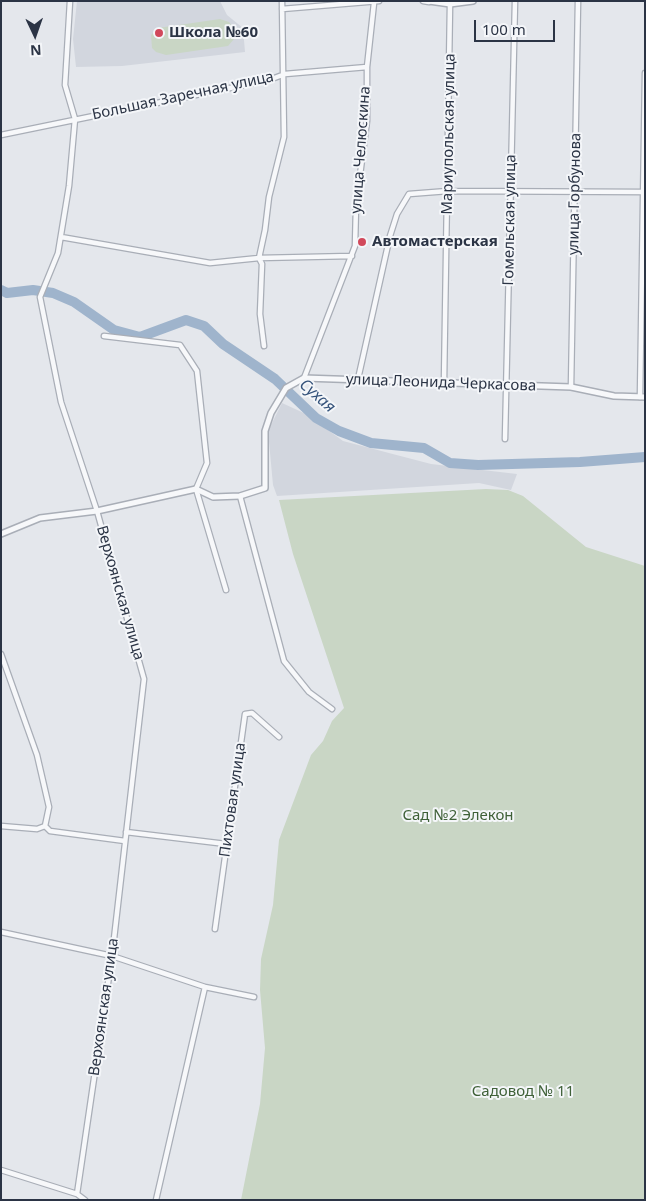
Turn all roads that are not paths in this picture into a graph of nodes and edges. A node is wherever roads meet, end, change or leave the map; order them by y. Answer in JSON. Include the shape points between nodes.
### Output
{"nodes":[{"id":1,"x":70,"y":1,"type":"edge"},
{"id":2,"x":282,"y":1,"type":"edge"},
{"id":3,"x":380,"y":1,"type":"edge"},
{"id":4,"x":423,"y":1,"type":"edge"},
{"id":5,"x":429,"y":1,"type":"edge"},
{"id":6,"x":474,"y":1,"type":"edge"},
{"id":7,"x":515,"y":1,"type":"edge"},
{"id":8,"x":578,"y":1,"type":"edge"},
{"id":9,"x":374,"y":3,"type":"junction"},
{"id":10,"x":450,"y":4,"type":"junction"},
{"id":11,"x":282,"y":9,"type":"junction"},
{"id":12,"x":367,"y":67,"type":"junction"},
{"id":13,"x":645,"y":73,"type":"edge"},
{"id":14,"x":285,"y":74,"type":"junction"},
{"id":15,"x":75,"y":120,"type":"junction"},
{"id":16,"x":1,"y":135,"type":"edge"},
{"id":17,"x":448,"y":191,"type":"junction"},
{"id":18,"x":511,"y":192,"type":"junction"},
{"id":19,"x":575,"y":192,"type":"junction"},
{"id":20,"x":644,"y":192,"type":"edge"},
{"id":21,"x":61,"y":237,"type":"junction"},
{"id":22,"x":352,"y":256,"type":"junction"},
{"id":23,"x":259,"y":258,"type":"junction"},
{"id":24,"x":104,"y":336,"type":"dead end"},
{"id":25,"x":264,"y":346,"type":"dead end"},
{"id":26,"x":304,"y":378,"type":"junction"},
{"id":27,"x":358,"y":379,"type":"junction"},
{"id":28,"x":444,"y":383,"type":"junction"},
{"id":29,"x":507,"y":386,"type":"junction"},
{"id":30,"x":571,"y":387,"type":"junction"},
{"id":31,"x":642,"y":397,"type":"edge"},
{"id":32,"x":505,"y":439,"type":"dead end"},
{"id":33,"x":196,"y":489,"type":"junction"},
{"id":34,"x":240,"y":496,"type":"junction"},
{"id":35,"x":96,"y":510,"type":"junction"},
{"id":36,"x":1,"y":534,"type":"edge"},
{"id":37,"x":226,"y":590,"type":"dead end"},
{"id":38,"x":1,"y":654,"type":"edge"},
{"id":39,"x":332,"y":709,"type":"dead end"},
{"id":40,"x":279,"y":736,"type":"dead end"},
{"id":41,"x":1,"y":826,"type":"edge"},
{"id":42,"x":45,"y":826,"type":"junction"},
{"id":43,"x":126,"y":832,"type":"junction"},
{"id":44,"x":125,"y":841,"type":"junction"},
{"id":45,"x":226,"y":844,"type":"junction"},
{"id":46,"x":215,"y":928,"type":"dead end"},
{"id":47,"x":1,"y":932,"type":"edge"},
{"id":48,"x":112,"y":956,"type":"junction"},
{"id":49,"x":205,"y":987,"type":"junction"},
{"id":50,"x":254,"y":997,"type":"dead end"},
{"id":51,"x":1,"y":1170,"type":"edge"},
{"id":52,"x":77,"y":1194,"type":"junction"},
{"id":53,"x":85,"y":1200,"type":"edge"},
{"id":54,"x":156,"y":1200,"type":"edge"}],
"edges":[{"from":1,"to":15,"type":"street","name":"Верхоянская улица","via":[[65,85]]},
{"from":2,"to":11,"type":"street"},
{"from":3,"to":9,"type":"street"},
{"from":4,"to":5,"type":"street"},
{"from":5,"to":10,"type":"street"},
{"from":6,"to":10,"type":"street"},
{"from":7,"to":18,"type":"street","name":"Гомельская улица"},
{"from":8,"to":19,"type":"street","name":"улица Горбунова"},
{"from":9,"to":11,"type":"street"},
{"from":9,"to":12,"type":"street","name":"улица Челюскина"},
{"from":10,"to":17,"type":"street","name":"Мариупольская улица"},
{"from":11,"to":14,"type":"street"},
{"from":12,"to":14,"type":"street","name":"Большая Заречная улица"},
{"from":12,"to":22,"type":"street","name":"улица Челюскина","via":[[367,121]]},
{"from":13,"to":20,"type":"street"},
{"from":14,"to":15,"type":"street","name":"Большая Заречная улица"},
{"from":14,"to":23,"type":"street","via":[[284,137],[269,197]]},
{"from":15,"to":16,"type":"street","name":"Большая Заречная улица"},
{"from":15,"to":21,"type":"street","name":"Верхоянская улица"},
{"from":17,"to":18,"type":"street"},
{"from":17,"to":27,"type":"street","via":[[410,194],[397,214]]},
{"from":17,"to":28,"type":"street","name":"Мариупольская улица"},
{"from":18,"to":19,"type":"street"},
{"from":18,"to":29,"type":"street","name":"Гомельская улица"},
{"from":19,"to":20,"type":"street"},
{"from":19,"to":30,"type":"street","name":"улица Горбунова"},
{"from":20,"to":31,"type":"street"},
{"from":21,"to":23,"type":"street","via":[[210,263]]},
{"from":21,"to":35,"type":"street","name":"Верхоянская улица","via":[[40,297],[61,402]]},
{"from":22,"to":23,"type":"street"},
{"from":22,"to":26,"type":"street","name":"улица Челюскина"},
{"from":23,"to":25,"type":"street","via":[[262,264],[260,314]]},
{"from":24,"to":33,"type":"street","via":[[180,345],[197,371],[207,463]]},
{"from":26,"to":27,"type":"street","name":"улица Леонида Черкасова"},
{"from":26,"to":34,"type":"street","name":"улица Леонида Черкасова","via":[[282,393],[271,413],[265,431],[265,488]]},
{"from":27,"to":28,"type":"street","name":"улица Леонида Черкасова"},
{"from":28,"to":29,"type":"street","name":"улица Леонида Черкасова"},
{"from":29,"to":30,"type":"street","name":"улица Леонида Черкасова"},
{"from":29,"to":32,"type":"street","name":"Гомельская улица"},
{"from":30,"to":31,"type":"street","name":"улица Леонида Черкасова","via":[[614,396]]},
{"from":33,"to":34,"type":"street","name":"улица Леонида Черкасова","via":[[213,497]]},
{"from":33,"to":35,"type":"street"},
{"from":33,"to":37,"type":"street"},
{"from":34,"to":39,"type":"street","via":[[284,661],[309,692]]},
{"from":35,"to":36,"type":"street","via":[[40,518]]},
{"from":35,"to":43,"type":"street","name":"Верхоянская улица","via":[[144,679]]},
{"from":38,"to":42,"type":"street","via":[[37,755],[49,807]]},
{"from":40,"to":45,"type":"street","name":"Пихтовая улица","via":[[252,713],[245,714]]},
{"from":41,"to":42,"type":"street","via":[[37,829]]},
{"from":42,"to":44,"type":"street","via":[[50,831]]},
{"from":43,"to":44,"type":"street","name":"Верхоянская улица"},
{"from":43,"to":45,"type":"street"},
{"from":44,"to":48,"type":"street","name":"Верхоянская улица"},
{"from":45,"to":46,"type":"street","name":"Пихтовая улица"},
{"from":47,"to":48,"type":"street"},
{"from":48,"to":49,"type":"street"},
{"from":48,"to":52,"type":"street","name":"Верхоянская улица"},
{"from":49,"to":50,"type":"street"},
{"from":49,"to":54,"type":"street"},
{"from":51,"to":52,"type":"street"},
{"from":52,"to":53,"type":"street"}]}
